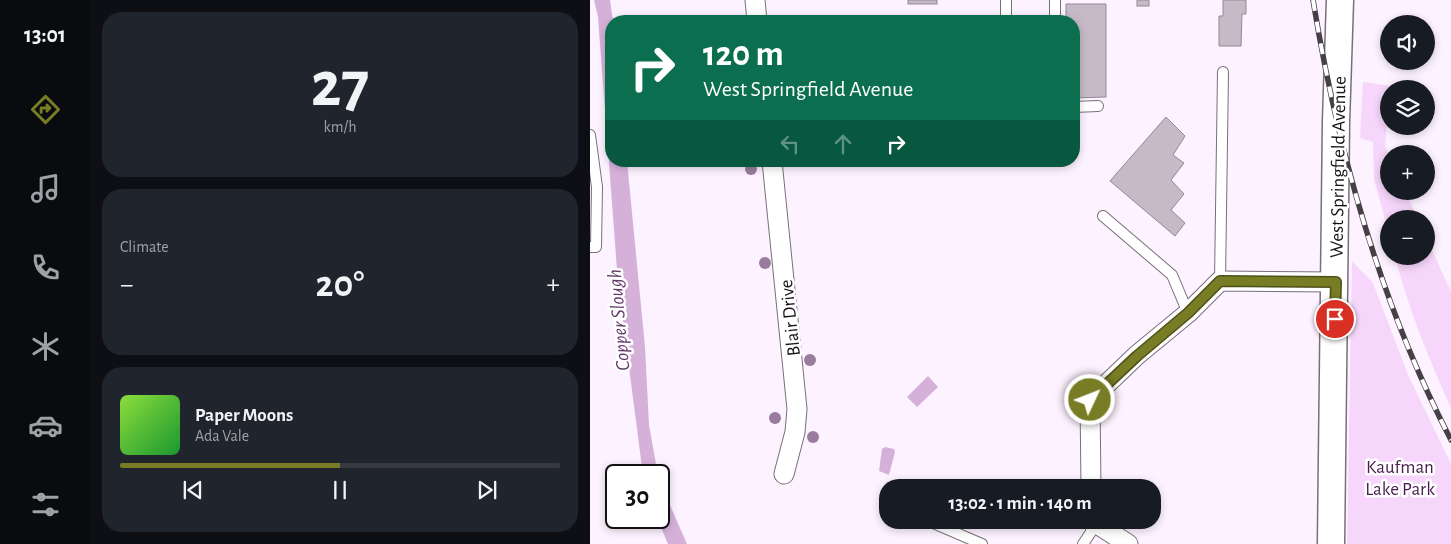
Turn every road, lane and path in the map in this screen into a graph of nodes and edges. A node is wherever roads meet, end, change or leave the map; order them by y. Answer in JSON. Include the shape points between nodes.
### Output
{"nodes":[{"id":1,"x":754,"y":0,"type":"edge"},
{"id":2,"x":1006,"y":0,"type":"edge"},
{"id":3,"x":1055,"y":0,"type":"edge"},
{"id":4,"x":1340,"y":0,"type":"edge"},
{"id":5,"x":756,"y":15,"type":"edge"},
{"id":6,"x":1006,"y":15,"type":"edge"},
{"id":7,"x":1055,"y":15,"type":"edge"},
{"id":8,"x":1223,"y":72,"type":"dead end"},
{"id":9,"x":1080,"y":106,"type":"edge"},
{"id":10,"x":1098,"y":106,"type":"dead end"},
{"id":11,"x":590,"y":135,"type":"edge"},
{"id":12,"x":773,"y":167,"type":"edge"},
{"id":13,"x":1103,"y":216,"type":"dead end"},
{"id":14,"x":590,"y":247,"type":"edge"},
{"id":15,"x":1220,"y":281,"type":"junction"},
{"id":16,"x":1336,"y":282,"type":"junction"},
{"id":17,"x":1188,"y":313,"type":"junction"},
{"id":18,"x":784,"y":474,"type":"dead end"},
{"id":19,"x":1090,"y":479,"type":"edge"},
{"id":20,"x":947,"y":529,"type":"edge"},
{"id":21,"x":1091,"y":529,"type":"edge"},
{"id":22,"x":1105,"y":529,"type":"edge"},
{"id":23,"x":982,"y":544,"type":"edge"},
{"id":24,"x":1082,"y":544,"type":"edge"},
{"id":25,"x":1128,"y":544,"type":"edge"},
{"id":26,"x":1331,"y":544,"type":"edge"}],
"edges":[{"from":1,"to":5,"type":"street"},
{"from":2,"to":6,"type":"lane"},
{"from":3,"to":7,"type":"lane"},
{"from":4,"to":16,"type":"main road","name":"West Springfield Avenue"},
{"from":8,"to":15,"type":"lane"},
{"from":9,"to":10,"type":"lane"},
{"from":11,"to":14,"type":"lane","via":[[597,186],[596,246]]},
{"from":12,"to":18,"type":"street","name":"Blair Drive","via":[[797,409],[795,432]]},
{"from":13,"to":17,"type":"lane","via":[[1172,275]]},
{"from":15,"to":16,"type":"street"},
{"from":15,"to":17,"type":"street"},
{"from":16,"to":26,"type":"main road","name":"West Springfield Avenue"},
{"from":17,"to":19,"type":"street","via":[[1090,400]]},
{"from":20,"to":23,"type":"lane"},
{"from":21,"to":24,"type":"lane"},
{"from":22,"to":25,"type":"street"}]}
